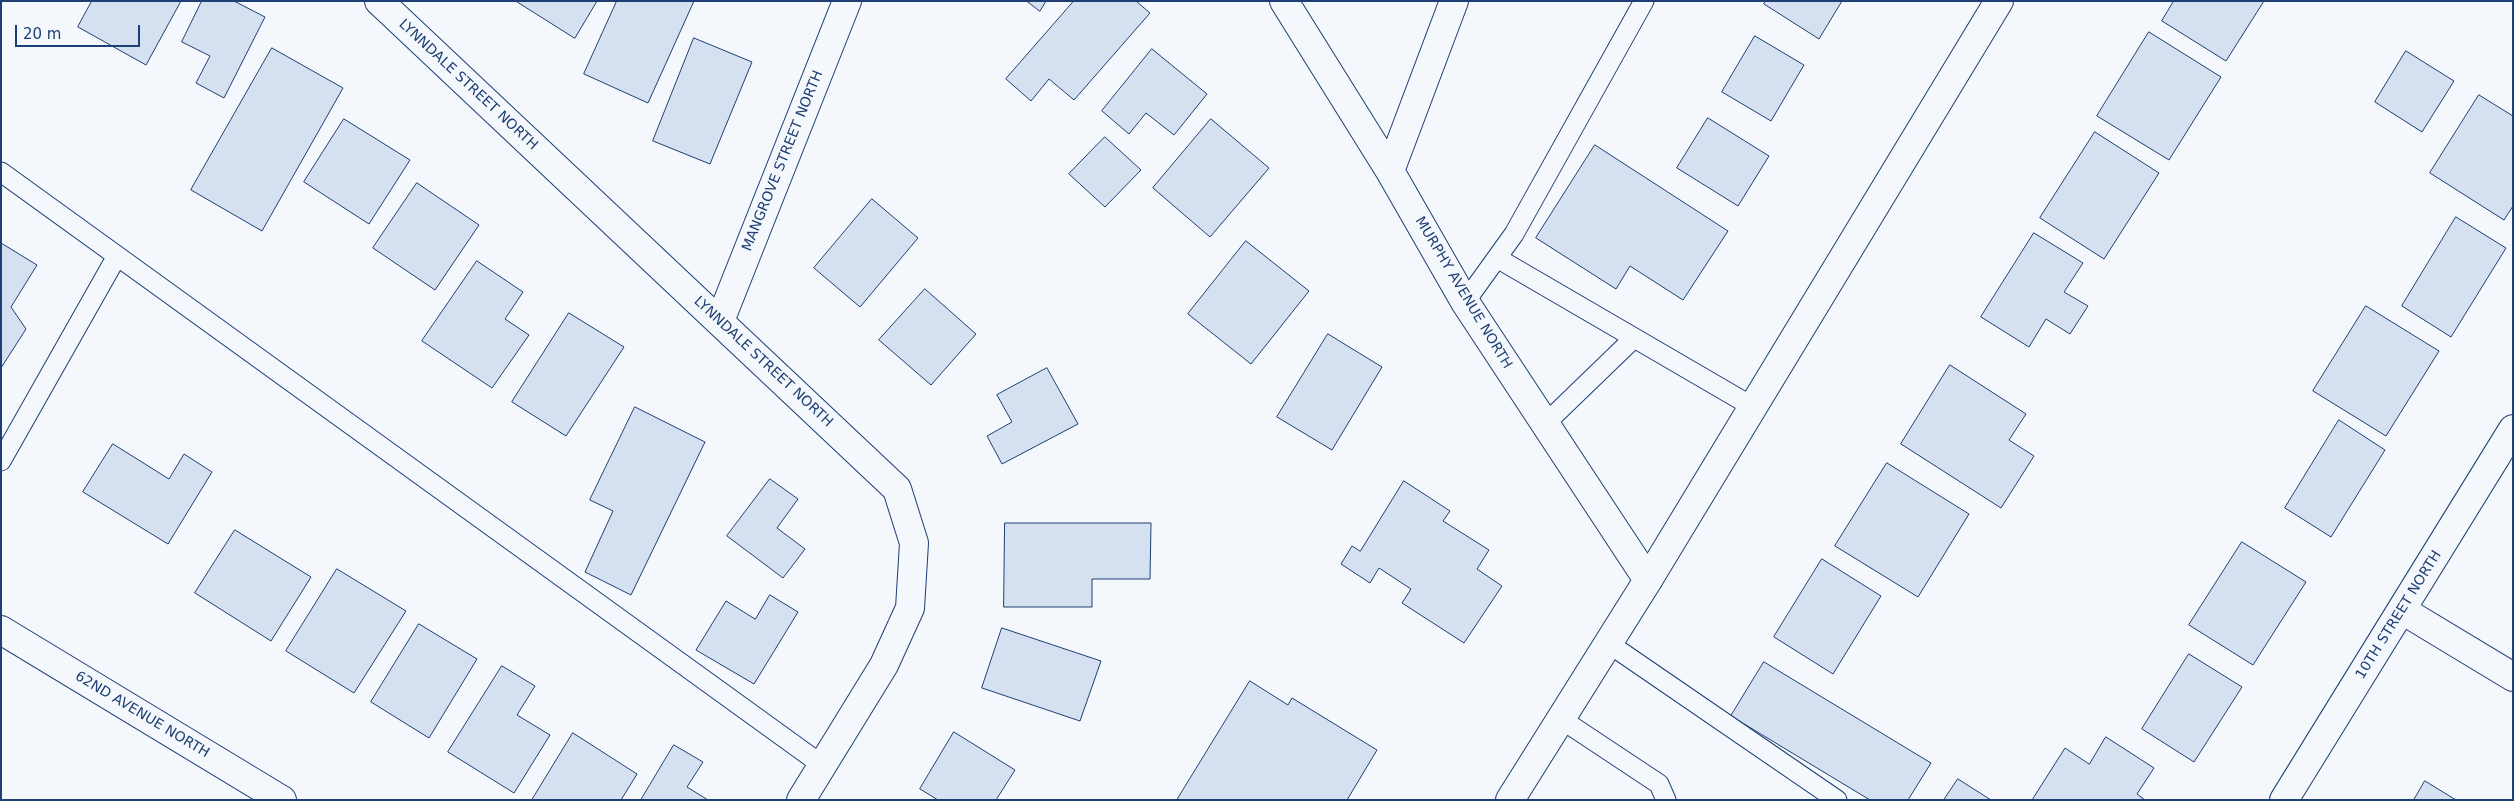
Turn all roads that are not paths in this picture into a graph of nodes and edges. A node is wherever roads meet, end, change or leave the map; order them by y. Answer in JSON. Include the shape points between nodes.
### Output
{"nodes":[{"id":1,"x":378,"y":1,"type":"edge"},
{"id":2,"x":847,"y":1,"type":"edge"},
{"id":3,"x":1284,"y":1,"type":"edge"},
{"id":4,"x":1454,"y":1,"type":"edge"},
{"id":5,"x":1644,"y":1,"type":"edge"},
{"id":6,"x":1999,"y":1,"type":"edge"},
{"id":7,"x":1390,"y":171,"type":"junction"},
{"id":8,"x":1,"y":172,"type":"edge"},
{"id":9,"x":117,"y":256,"type":"junction"},
{"id":10,"x":1497,"y":258,"type":"junction"},
{"id":11,"x":1465,"y":302,"type":"junction"},
{"id":12,"x":720,"y":321,"type":"junction"},
{"id":13,"x":1634,"y":338,"type":"junction"},
{"id":14,"x":1753,"y":407,"type":"junction"},
{"id":15,"x":1545,"y":424,"type":"junction"},
{"id":16,"x":2513,"y":429,"type":"edge"},
{"id":17,"x":1,"y":461,"type":"edge"},
{"id":18,"x":1648,"y":580,"type":"junction"},
{"id":19,"x":2402,"y":610,"type":"junction"},
{"id":20,"x":1,"y":630,"type":"edge"},
{"id":21,"x":1608,"y":643,"type":"junction"},
{"id":22,"x":2513,"y":677,"type":"edge"},
{"id":23,"x":1561,"y":719,"type":"junction"},
{"id":24,"x":822,"y":765,"type":"junction"},
{"id":25,"x":282,"y":800,"type":"edge"},
{"id":26,"x":801,"y":800,"type":"edge"},
{"id":27,"x":1510,"y":800,"type":"edge"},
{"id":28,"x":1666,"y":800,"type":"edge"},
{"id":29,"x":1837,"y":800,"type":"edge"},
{"id":30,"x":2284,"y":800,"type":"edge"}],
"edges":[{"from":1,"to":12,"type":"street","name":"LYNNDALE STREET NORTH"},
{"from":2,"to":12,"type":"street","name":"MANGROVE STREET NORTH"},
{"from":3,"to":7,"type":"street","name":"MURPHY AVENUE NORTH"},
{"from":4,"to":7,"type":"street"},
{"from":5,"to":10,"type":"lane","via":[[1514,234]]},
{"from":6,"to":14,"type":"street"},
{"from":7,"to":11,"type":"street","name":"MURPHY AVENUE NORTH"},
{"from":8,"to":9,"type":"lane"},
{"from":9,"to":17,"type":"lane"},
{"from":9,"to":24,"type":"lane"},
{"from":10,"to":11,"type":"lane"},
{"from":10,"to":13,"type":"lane"},
{"from":11,"to":15,"type":"street","name":"MURPHY AVENUE NORTH"},
{"from":12,"to":24,"type":"street","name":"LYNNDALE STREET NORTH","via":[[897,489],[914,543],[910,608],[884,665]]},
{"from":13,"to":14,"type":"lane"},
{"from":13,"to":15,"type":"lane"},
{"from":14,"to":18,"type":"street"},
{"from":15,"to":18,"type":"street","name":"MURPHY AVENUE NORTH"},
{"from":16,"to":19,"type":"street","name":"10TH STREET NORTH"},
{"from":18,"to":21,"type":"street"},
{"from":19,"to":22,"type":"street"},
{"from":19,"to":30,"type":"street","name":"10TH STREET NORTH"},
{"from":20,"to":25,"type":"street","name":"62ND AVENUE NORTH"},
{"from":21,"to":23,"type":"street"},
{"from":21,"to":29,"type":"lane"},
{"from":23,"to":27,"type":"street"},
{"from":23,"to":28,"type":"lane","via":[[1659,784]]},
{"from":24,"to":26,"type":"street","name":"LYNNDALE STREET NORTH"}]}
